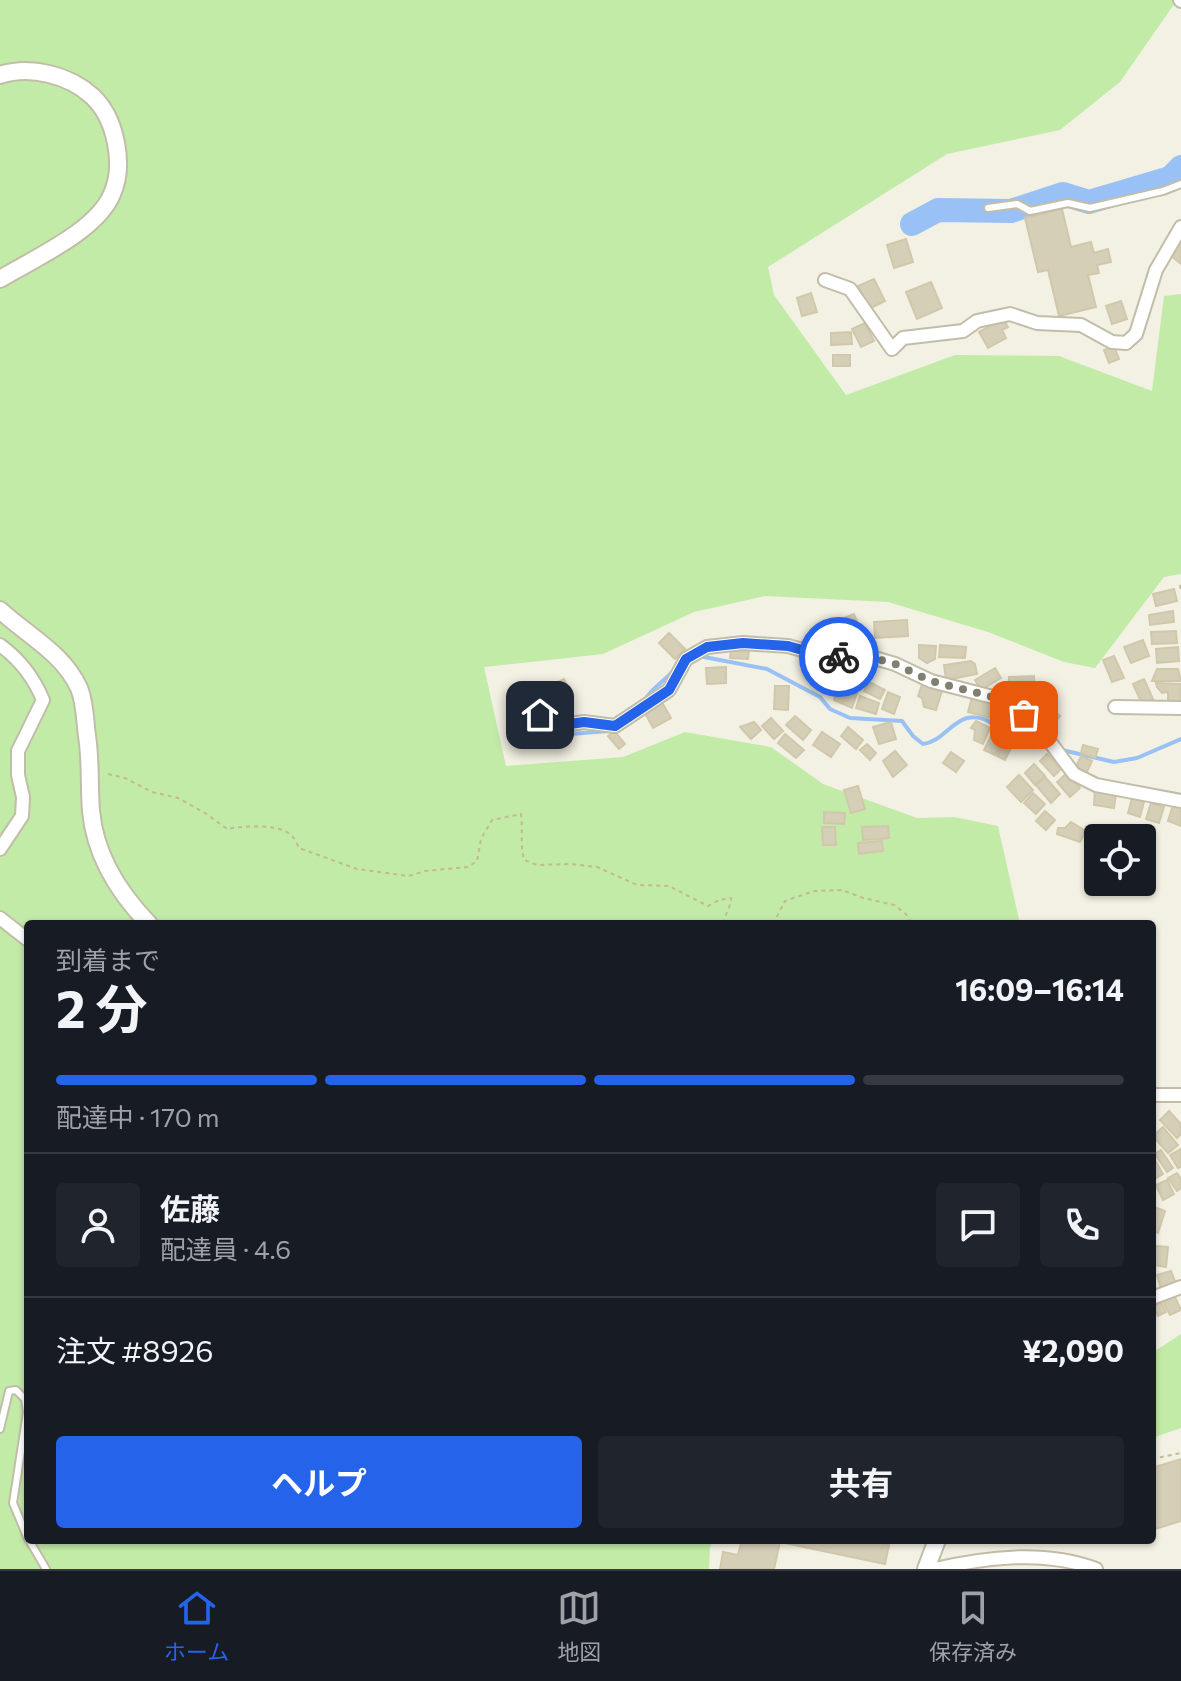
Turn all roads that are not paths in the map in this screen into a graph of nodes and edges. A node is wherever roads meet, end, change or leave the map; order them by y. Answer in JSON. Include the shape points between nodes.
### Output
{"nodes":[{"id":1,"x":0,"y":75,"type":"edge"},
{"id":2,"x":1181,"y":184,"type":"edge"},
{"id":3,"x":988,"y":208,"type":"dead end"},
{"id":4,"x":1181,"y":227,"type":"edge"},
{"id":5,"x":0,"y":279,"type":"edge"},
{"id":6,"x":825,"y":280,"type":"dead end"},
{"id":7,"x":0,"y":610,"type":"edge"},
{"id":8,"x":0,"y":645,"type":"edge"},
{"id":9,"x":1115,"y":707,"type":"dead end"},
{"id":10,"x":1181,"y":708,"type":"edge"},
{"id":11,"x":540,"y":715,"type":"dead end"},
{"id":12,"x":1181,"y":801,"type":"edge"},
{"id":13,"x":0,"y":849,"type":"edge"},
{"id":14,"x":0,"y":918,"type":"edge"},
{"id":15,"x":145,"y":920,"type":"edge"},
{"id":16,"x":24,"y":937,"type":"edge"},
{"id":17,"x":1156,"y":1095,"type":"edge"},
{"id":18,"x":1181,"y":1095,"type":"edge"},
{"id":19,"x":1181,"y":1287,"type":"edge"},
{"id":20,"x":1156,"y":1296,"type":"edge"},
{"id":21,"x":24,"y":1398,"type":"edge"},
{"id":22,"x":0,"y":1429,"type":"edge"},
{"id":23,"x":24,"y":1432,"type":"edge"},
{"id":24,"x":24,"y":1529,"type":"edge"},
{"id":25,"x":31,"y":1544,"type":"edge"},
{"id":26,"x":935,"y":1544,"type":"edge"},
{"id":27,"x":46,"y":1569,"type":"edge"},
{"id":28,"x":926,"y":1569,"type":"edge"},
{"id":29,"x":935,"y":1569,"type":"edge"},
{"id":30,"x":1096,"y":1569,"type":"edge"}],
"edges":[{"from":1,"to":5,"type":"street","via":[[43,72],[94,97],[116,141],[118,165],[112,195],[86,226]]},
{"from":2,"to":3,"type":"lane","via":[[1090,208],[1068,203],[1030,211],[1017,204]]},
{"from":4,"to":6,"type":"street","via":[[1156,270],[1136,334],[1126,343],[1112,342],[1081,325],[1037,323],[1010,314],[977,321],[963,331],[903,338],[892,349],[850,289]]},
{"from":7,"to":15,"type":"street","via":[[65,665],[80,690],[98,845],[114,880]]},
{"from":8,"to":13,"type":"street","via":[[36,683],[43,700],[18,751],[22,816]]},
{"from":9,"to":10,"type":"street"},
{"from":11,"to":12,"type":"street","via":[[542,728],[584,722],[615,726],[669,690],[686,659],[707,647],[788,646],[824,656],[878,659],[931,681],[993,697],[1038,726],[1074,774],[1096,785]]},
{"from":14,"to":16,"type":"street"},
{"from":17,"to":18,"type":"street"},
{"from":19,"to":20,"type":"street"},
{"from":21,"to":22,"type":"lane","via":[[9,1391]]},
{"from":23,"to":24,"type":"lane","via":[[13,1503]]},
{"from":25,"to":27,"type":"lane"},
{"from":26,"to":28,"type":"street"},
{"from":29,"to":30,"type":"street","via":[[1021,1557],[1076,1561]]}]}
